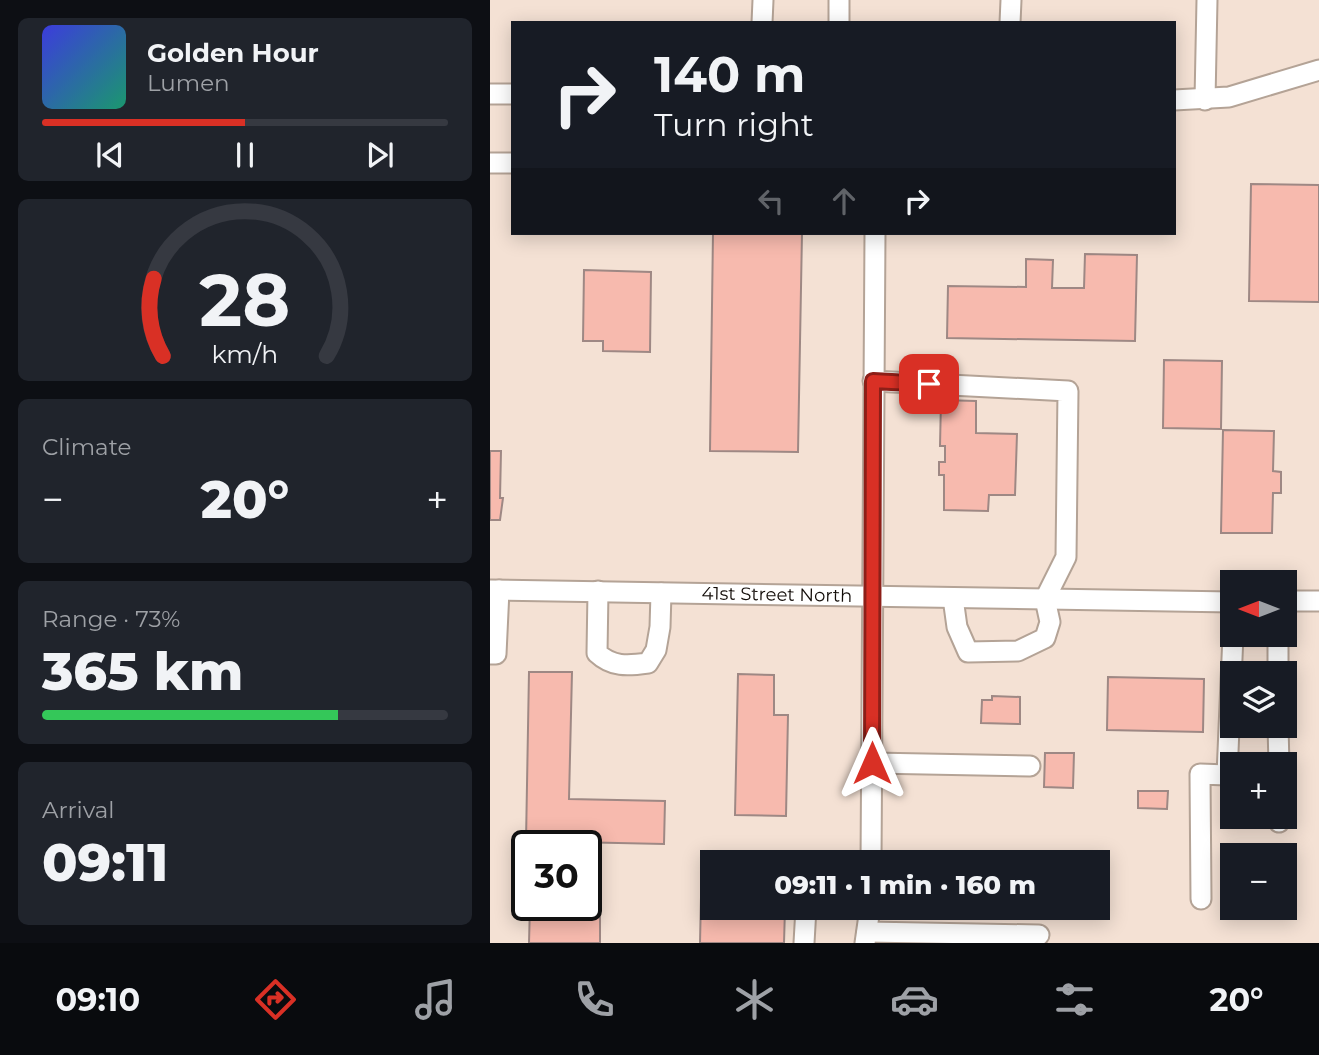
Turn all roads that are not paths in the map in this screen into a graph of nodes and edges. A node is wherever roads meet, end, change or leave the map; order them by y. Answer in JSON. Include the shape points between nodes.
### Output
{"nodes":[{"id":1,"x":763,"y":0,"type":"edge"},
{"id":2,"x":839,"y":0,"type":"edge"},
{"id":3,"x":1011,"y":0,"type":"edge"},
{"id":4,"x":1207,"y":0,"type":"edge"},
{"id":5,"x":762,"y":21,"type":"edge"},
{"id":6,"x":839,"y":21,"type":"edge"},
{"id":7,"x":1010,"y":21,"type":"edge"},
{"id":8,"x":1319,"y":70,"type":"edge"},
{"id":9,"x":490,"y":94,"type":"edge"},
{"id":10,"x":511,"y":94,"type":"edge"},
{"id":11,"x":1176,"y":100,"type":"edge"},
{"id":12,"x":1205,"y":100,"type":"junction"},
{"id":13,"x":490,"y":163,"type":"edge"},
{"id":14,"x":511,"y":163,"type":"edge"},
{"id":15,"x":875,"y":235,"type":"edge"},
{"id":16,"x":873,"y":381,"type":"junction"},
{"id":17,"x":494,"y":590,"type":"edge"},
{"id":18,"x":598,"y":591,"type":"junction"},
{"id":19,"x":661,"y":593,"type":"junction"},
{"id":20,"x":872,"y":597,"type":"junction"},
{"id":21,"x":953,"y":598,"type":"junction"},
{"id":22,"x":1045,"y":599,"type":"junction"},
{"id":23,"x":1297,"y":601,"type":"edge"},
{"id":24,"x":1319,"y":601,"type":"edge"},
{"id":25,"x":1220,"y":602,"type":"edge"},
{"id":26,"x":1232,"y":648,"type":"edge"},
{"id":27,"x":490,"y":654,"type":"edge"},
{"id":28,"x":872,"y":763,"type":"junction"},
{"id":29,"x":1030,"y":766,"type":"dead end"},
{"id":30,"x":871,"y":850,"type":"edge"},
{"id":31,"x":1201,"y":899,"type":"dead end"},
{"id":32,"x":805,"y":920,"type":"edge"},
{"id":33,"x":868,"y":920,"type":"edge"},
{"id":34,"x":1039,"y":935,"type":"dead end"},
{"id":35,"x":866,"y":938,"type":"edge"},
{"id":36,"x":804,"y":943,"type":"edge"}],
"edges":[{"from":1,"to":5,"type":"street"},
{"from":2,"to":6,"type":"street"},
{"from":3,"to":7,"type":"street"},
{"from":4,"to":12,"type":"street"},
{"from":8,"to":12,"type":"street"},
{"from":9,"to":10,"type":"street"},
{"from":11,"to":12,"type":"street"},
{"from":13,"to":14,"type":"street"},
{"from":15,"to":16,"type":"street"},
{"from":16,"to":20,"type":"street"},
{"from":16,"to":22,"type":"street","via":[[1068,391],[1066,556]]},
{"from":17,"to":18,"type":"street","name":"41st Street North"},
{"from":17,"to":27,"type":"street","via":[[496,654]]},
{"from":18,"to":19,"type":"street","name":"41st Street North"},
{"from":18,"to":19,"type":"street","via":[[597,653],[609,663],[629,666],[648,663],[656,650]]},
{"from":19,"to":20,"type":"street","name":"41st Street North"},
{"from":20,"to":21,"type":"street","name":"41st Street North"},
{"from":20,"to":28,"type":"street"},
{"from":21,"to":22,"type":"street","name":"41st Street North"},
{"from":21,"to":22,"type":"street","via":[[957,627],[968,652],[1018,652],[1045,638],[1050,622]]},
{"from":22,"to":25,"type":"street","name":"41st Street North"},
{"from":23,"to":24,"type":"street"},
{"from":26,"to":31,"type":"street","via":[[1227,775],[1200,774]]},
{"from":28,"to":29,"type":"street"},
{"from":28,"to":30,"type":"street"},
{"from":32,"to":36,"type":"street"},
{"from":33,"to":35,"type":"street"},
{"from":34,"to":35,"type":"street"}]}
